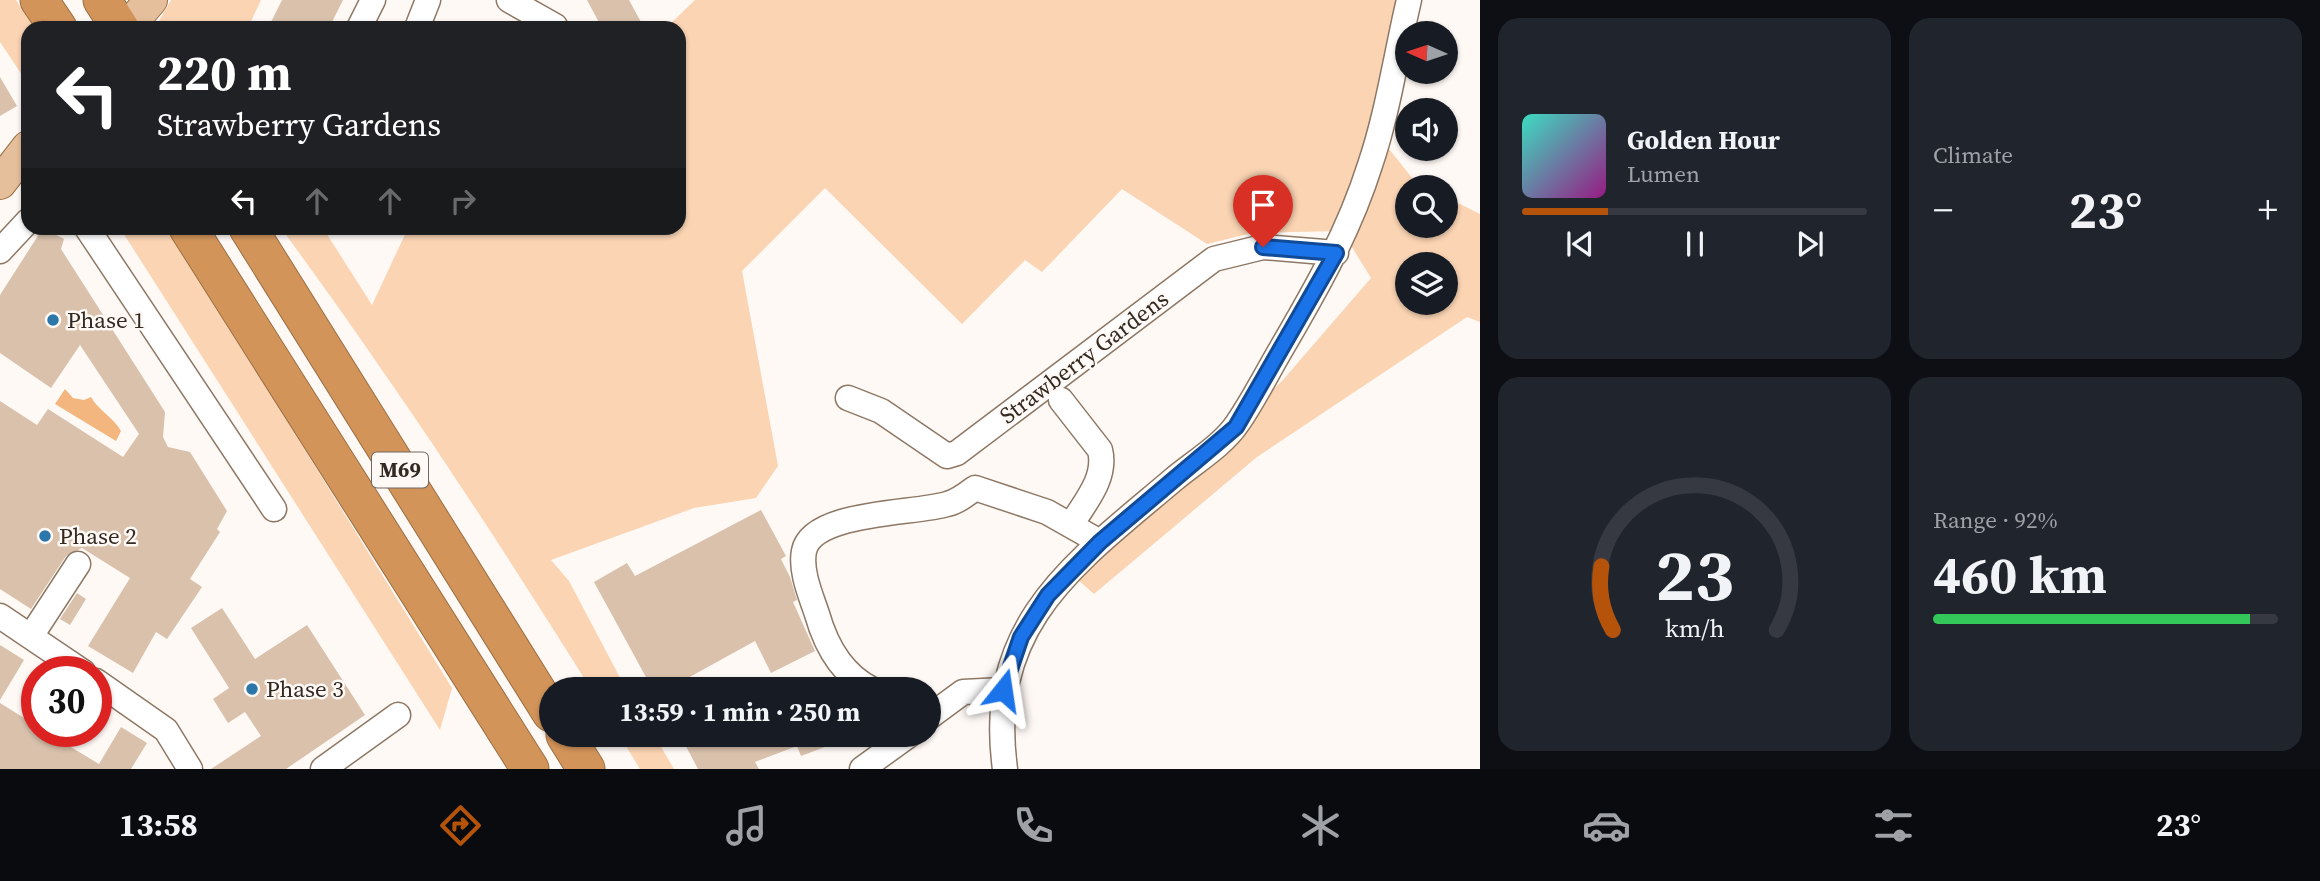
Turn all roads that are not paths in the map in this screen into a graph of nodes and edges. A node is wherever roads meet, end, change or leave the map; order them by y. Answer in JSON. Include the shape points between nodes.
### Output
{"nodes":[{"id":1,"x":39,"y":0,"type":"edge"},
{"id":2,"x":102,"y":0,"type":"edge"},
{"id":3,"x":151,"y":0,"type":"edge"},
{"id":4,"x":373,"y":0,"type":"edge"},
{"id":5,"x":428,"y":0,"type":"edge"},
{"id":6,"x":509,"y":0,"type":"edge"},
{"id":7,"x":1409,"y":0,"type":"edge"},
{"id":8,"x":53,"y":21,"type":"edge"},
{"id":9,"x":116,"y":21,"type":"edge"},
{"id":10,"x":133,"y":21,"type":"edge"},
{"id":11,"x":363,"y":21,"type":"edge"},
{"id":12,"x":420,"y":21,"type":"edge"},
{"id":13,"x":546,"y":21,"type":"edge"},
{"id":14,"x":21,"y":156,"type":"edge"},
{"id":15,"x":0,"y":183,"type":"edge"},
{"id":16,"x":21,"y":228,"type":"edge"},
{"id":17,"x":92,"y":235,"type":"edge"},
{"id":18,"x":192,"y":235,"type":"edge"},
{"id":19,"x":252,"y":235,"type":"edge"},
{"id":20,"x":0,"y":250,"type":"edge"},
{"id":21,"x":1336,"y":253,"type":"junction"},
{"id":22,"x":848,"y":398,"type":"dead end"},
{"id":23,"x":1061,"y":400,"type":"dead end"},
{"id":24,"x":274,"y":509,"type":"dead end"},
{"id":25,"x":1071,"y":525,"type":"junction"},
{"id":26,"x":1100,"y":542,"type":"junction"},
{"id":27,"x":78,"y":564,"type":"dead end"},
{"id":28,"x":0,"y":616,"type":"edge"},
{"id":29,"x":31,"y":636,"type":"junction"},
{"id":30,"x":60,"y":656,"type":"edge"},
{"id":31,"x":856,"y":677,"type":"edge"},
{"id":32,"x":1003,"y":690,"type":"junction"},
{"id":33,"x":112,"y":692,"type":"edge"},
{"id":34,"x":539,"y":694,"type":"edge"},
{"id":35,"x":941,"y":706,"type":"edge"},
{"id":36,"x":398,"y":715,"type":"dead end"},
{"id":37,"x":572,"y":747,"type":"edge"},
{"id":38,"x":893,"y":747,"type":"edge"},
{"id":39,"x":190,"y":769,"type":"edge"},
{"id":40,"x":323,"y":769,"type":"edge"},
{"id":41,"x":530,"y":769,"type":"edge"},
{"id":42,"x":586,"y":769,"type":"edge"},
{"id":43,"x":863,"y":769,"type":"edge"},
{"id":44,"x":1005,"y":769,"type":"edge"}],
"edges":[{"from":1,"to":8,"type":"highway"},
{"from":2,"to":9,"type":"highway"},
{"from":3,"to":10,"type":"main road"},
{"from":4,"to":11,"type":"street"},
{"from":5,"to":12,"type":"street"},
{"from":6,"to":13,"type":"street"},
{"from":7,"to":21,"type":"street","via":[[1367,175]]},
{"from":14,"to":15,"type":"main road"},
{"from":16,"to":20,"type":"street"},
{"from":17,"to":24,"type":"street"},
{"from":18,"to":41,"type":"highway","number":"M69"},
{"from":19,"to":34,"type":"highway","number":"M69"},
{"from":21,"to":22,"type":"street","name":"Strawberry Gardens","via":[[1263,247],[1214,259],[957,453],[947,456],[881,411]]},
{"from":21,"to":26,"type":"street","via":[[1236,427]]},
{"from":23,"to":25,"type":"street","via":[[1103,460],[1102,471]]},
{"from":25,"to":26,"type":"street"},
{"from":25,"to":31,"type":"street","via":[[975,488],[949,504],[860,517],[827,527],[810,539],[804,551],[806,579],[820,625],[841,666]]},
{"from":26,"to":32,"type":"street","via":[[1034,615],[1011,660]]},
{"from":27,"to":29,"type":"street"},
{"from":28,"to":29,"type":"street"},
{"from":29,"to":30,"type":"street"},
{"from":32,"to":35,"type":"street","via":[[963,692]]},
{"from":32,"to":44,"type":"street","via":[[1000,716]]},
{"from":33,"to":39,"type":"street","via":[[166,730]]},
{"from":36,"to":40,"type":"street"},
{"from":37,"to":42,"type":"highway"},
{"from":38,"to":43,"type":"street"}]}
